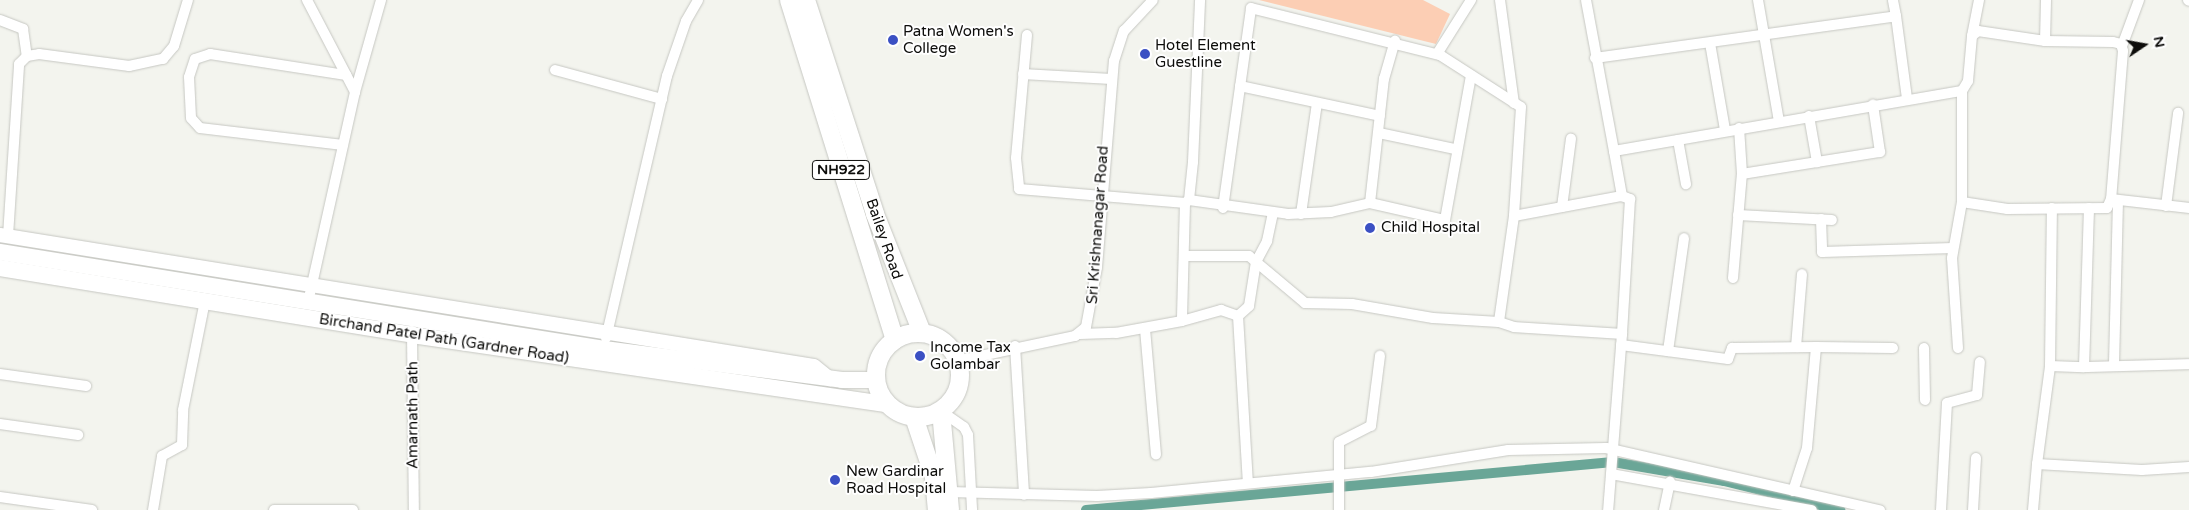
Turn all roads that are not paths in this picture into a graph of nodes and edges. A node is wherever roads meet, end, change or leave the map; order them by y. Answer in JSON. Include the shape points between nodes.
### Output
{"nodes":[{"id":1,"x":188,"y":0,"type":"edge"},
{"id":2,"x":307,"y":0,"type":"edge"},
{"id":3,"x":381,"y":0,"type":"edge"},
{"id":4,"x":698,"y":0,"type":"edge"},
{"id":5,"x":789,"y":0,"type":"edge"},
{"id":6,"x":806,"y":0,"type":"edge"},
{"id":7,"x":1153,"y":0,"type":"edge"},
{"id":8,"x":1200,"y":0,"type":"edge"},
{"id":9,"x":1471,"y":0,"type":"edge"},
{"id":10,"x":1500,"y":0,"type":"edge"},
{"id":11,"x":1586,"y":0,"type":"edge"},
{"id":12,"x":1758,"y":0,"type":"edge"},
{"id":13,"x":1893,"y":0,"type":"edge"},
{"id":14,"x":1979,"y":0,"type":"edge"},
{"id":15,"x":2046,"y":0,"type":"edge"},
{"id":16,"x":2139,"y":0,"type":"edge"},
{"id":17,"x":1264,"y":4,"type":"edge"},
{"id":18,"x":1896,"y":16,"type":"junction"},
{"id":19,"x":0,"y":20,"type":"edge"},
{"id":20,"x":1027,"y":35,"type":"dead end"},
{"id":21,"x":1765,"y":36,"type":"junction"},
{"id":22,"x":1972,"y":36,"type":"junction"},
{"id":23,"x":1394,"y":41,"type":"junction"},
{"id":24,"x":2045,"y":41,"type":"junction"},
{"id":25,"x":1710,"y":43,"type":"junction"},
{"id":26,"x":2122,"y":46,"type":"junction"},
{"id":27,"x":1437,"y":54,"type":"junction"},
{"id":28,"x":27,"y":56,"type":"junction"},
{"id":29,"x":1595,"y":58,"type":"junction"},
{"id":30,"x":554,"y":70,"type":"dead end"},
{"id":31,"x":1023,"y":74,"type":"junction"},
{"id":32,"x":346,"y":75,"type":"junction"},
{"id":33,"x":1471,"y":75,"type":"junction"},
{"id":34,"x":1111,"y":79,"type":"junction"},
{"id":35,"x":1240,"y":86,"type":"junction"},
{"id":36,"x":1962,"y":91,"type":"junction"},
{"id":37,"x":355,"y":92,"type":"junction"},
{"id":38,"x":1907,"y":98,"type":"junction"},
{"id":39,"x":662,"y":99,"type":"junction"},
{"id":40,"x":1318,"y":103,"type":"junction"},
{"id":41,"x":1514,"y":103,"type":"junction"},
{"id":42,"x":1872,"y":105,"type":"junction"},
{"id":43,"x":2178,"y":113,"type":"dead end"},
{"id":44,"x":1380,"y":116,"type":"junction"},
{"id":45,"x":1809,"y":116,"type":"junction"},
{"id":46,"x":1779,"y":121,"type":"junction"},
{"id":47,"x":1739,"y":128,"type":"junction"},
{"id":48,"x":1725,"y":130,"type":"junction"},
{"id":49,"x":1379,"y":133,"type":"junction"},
{"id":50,"x":1571,"y":139,"type":"dead end"},
{"id":51,"x":1678,"y":140,"type":"junction"},
{"id":52,"x":343,"y":145,"type":"junction"},
{"id":53,"x":1455,"y":149,"type":"junction"},
{"id":54,"x":1614,"y":151,"type":"junction"},
{"id":55,"x":1817,"y":162,"type":"junction"},
{"id":56,"x":1742,"y":174,"type":"junction"},
{"id":57,"x":1686,"y":184,"type":"dead end"},
{"id":58,"x":1100,"y":195,"type":"junction"},
{"id":59,"x":1622,"y":196,"type":"junction"},
{"id":60,"x":2115,"y":200,"type":"junction"},
{"id":61,"x":1187,"y":202,"type":"junction"},
{"id":62,"x":1962,"y":202,"type":"junction"},
{"id":63,"x":1370,"y":204,"type":"junction"},
{"id":64,"x":2166,"y":206,"type":"junction"},
{"id":65,"x":1562,"y":207,"type":"junction"},
{"id":66,"x":1223,"y":208,"type":"junction"},
{"id":67,"x":2052,"y":208,"type":"junction"},
{"id":68,"x":2089,"y":208,"type":"junction"},
{"id":69,"x":2189,"y":208,"type":"edge"},
{"id":70,"x":1273,"y":213,"type":"junction"},
{"id":71,"x":1301,"y":214,"type":"junction"},
{"id":72,"x":1738,"y":215,"type":"junction"},
{"id":73,"x":1514,"y":216,"type":"junction"},
{"id":74,"x":4,"y":236,"type":"edge"},
{"id":75,"x":1684,"y":238,"type":"dead end"},
{"id":76,"x":1953,"y":248,"type":"junction"},
{"id":77,"x":1185,"y":256,"type":"junction"},
{"id":78,"x":2,"y":258,"type":"edge"},
{"id":79,"x":1256,"y":262,"type":"junction"},
{"id":80,"x":1802,"y":274,"type":"dead end"},
{"id":81,"x":1734,"y":278,"type":"dead end"},
{"id":82,"x":312,"y":283,"type":"junction"},
{"id":83,"x":206,"y":301,"type":"junction"},
{"id":84,"x":308,"y":302,"type":"junction"},
{"id":85,"x":1238,"y":316,"type":"junction"},
{"id":86,"x":1182,"y":321,"type":"junction"},
{"id":87,"x":1499,"y":322,"type":"junction"},
{"id":88,"x":412,"y":328,"type":"junction"},
{"id":89,"x":1145,"y":328,"type":"junction"},
{"id":90,"x":922,"y":333,"type":"junction"},
{"id":91,"x":1080,"y":334,"type":"junction"},
{"id":92,"x":895,"y":340,"type":"junction"},
{"id":93,"x":1621,"y":340,"type":"junction"},
{"id":94,"x":1015,"y":346,"type":"junction"},
{"id":95,"x":1796,"y":347,"type":"junction"},
{"id":96,"x":1816,"y":347,"type":"junction"},
{"id":97,"x":1894,"y":348,"type":"dead end"},
{"id":98,"x":1924,"y":348,"type":"dead end"},
{"id":99,"x":1958,"y":348,"type":"dead end"},
{"id":100,"x":604,"y":349,"type":"junction"},
{"id":101,"x":1668,"y":351,"type":"junction"},
{"id":102,"x":1380,"y":356,"type":"dead end"},
{"id":103,"x":957,"y":361,"type":"junction"},
{"id":104,"x":1980,"y":362,"type":"dead end"},
{"id":105,"x":2114,"y":364,"type":"junction"},
{"id":106,"x":2189,"y":364,"type":"edge"},
{"id":107,"x":2050,"y":366,"type":"junction"},
{"id":108,"x":2084,"y":367,"type":"junction"},
{"id":109,"x":0,"y":374,"type":"edge"},
{"id":110,"x":876,"y":380,"type":"junction"},
{"id":111,"x":86,"y":386,"type":"dead end"},
{"id":112,"x":1925,"y":400,"type":"dead end"},
{"id":113,"x":889,"y":405,"type":"junction"},
{"id":114,"x":940,"y":410,"type":"junction"},
{"id":115,"x":914,"y":417,"type":"junction"},
{"id":116,"x":0,"y":424,"type":"edge"},
{"id":117,"x":78,"y":435,"type":"dead end"},
{"id":118,"x":1612,"y":451,"type":"junction"},
{"id":119,"x":1156,"y":455,"type":"dead end"},
{"id":120,"x":1976,"y":458,"type":"dead end"},
{"id":121,"x":2037,"y":464,"type":"junction"},
{"id":122,"x":2189,"y":467,"type":"edge"},
{"id":123,"x":1611,"y":472,"type":"junction"},
{"id":124,"x":1337,"y":478,"type":"junction"},
{"id":125,"x":1670,"y":482,"type":"junction"},
{"id":126,"x":1248,"y":483,"type":"junction"},
{"id":127,"x":1793,"y":490,"type":"junction"},
{"id":128,"x":950,"y":492,"type":"junction"},
{"id":129,"x":1024,"y":495,"type":"junction"},
{"id":130,"x":0,"y":497,"type":"edge"},
{"id":131,"x":972,"y":502,"type":"edge"},
{"id":132,"x":1339,"y":505,"type":"edge"},
{"id":133,"x":92,"y":510,"type":"edge"},
{"id":134,"x":153,"y":510,"type":"edge"},
{"id":135,"x":274,"y":510,"type":"edge"},
{"id":136,"x":353,"y":510,"type":"edge"},
{"id":137,"x":414,"y":510,"type":"edge"},
{"id":138,"x":937,"y":510,"type":"edge"},
{"id":139,"x":950,"y":510,"type":"edge"},
{"id":140,"x":1608,"y":510,"type":"edge"},
{"id":141,"x":1664,"y":510,"type":"edge"},
{"id":142,"x":1812,"y":510,"type":"edge"},
{"id":143,"x":1880,"y":510,"type":"edge"},
{"id":144,"x":1941,"y":510,"type":"edge"},
{"id":145,"x":1972,"y":510,"type":"edge"},
{"id":146,"x":2033,"y":510,"type":"edge"}],
"edges":[{"from":1,"to":28,"type":"street","via":[[169,55],[150,64],[129,66]]},
{"from":2,"to":32,"type":"street"},
{"from":3,"to":37,"type":"street"},
{"from":4,"to":39,"type":"street","via":[[676,46]]},
{"from":5,"to":92,"type":"highway","number":"NH922"},
{"from":6,"to":90,"type":"highway","name":"Bailey Road","number":"NH922","via":[[875,214]]},
{"from":7,"to":34,"type":"street","name":"Sri Krishnanagar Road","via":[[1124,31]]},
{"from":8,"to":61,"type":"street"},
{"from":9,"to":27,"type":"street"},
{"from":10,"to":41,"type":"street"},
{"from":11,"to":29,"type":"street"},
{"from":12,"to":21,"type":"street"},
{"from":13,"to":18,"type":"street"},
{"from":14,"to":22,"type":"street"},
{"from":15,"to":24,"type":"street"},
{"from":16,"to":26,"type":"street"},
{"from":17,"to":23,"type":"street"},
{"from":17,"to":35,"type":"street","via":[[1248,11]]},
{"from":18,"to":21,"type":"street"},
{"from":18,"to":38,"type":"street"},
{"from":19,"to":28,"type":"street","via":[[23,29]]},
{"from":20,"to":31,"type":"street"},
{"from":21,"to":25,"type":"street"},
{"from":21,"to":46,"type":"street"},
{"from":22,"to":24,"type":"street","via":[[1981,31]]},
{"from":22,"to":36,"type":"street","via":[[1968,81]]},
{"from":23,"to":27,"type":"street"},
{"from":23,"to":44,"type":"street"},
{"from":24,"to":26,"type":"street"},
{"from":25,"to":29,"type":"street"},
{"from":25,"to":48,"type":"street"},
{"from":26,"to":60,"type":"street"},
{"from":27,"to":33,"type":"street"},
{"from":28,"to":74,"type":"street","via":[[19,64],[16,85]]},
{"from":29,"to":54,"type":"street"},
{"from":30,"to":39,"type":"street"},
{"from":31,"to":34,"type":"street"},
{"from":31,"to":58,"type":"street","via":[[1015,176],[1019,189]]},
{"from":32,"to":37,"type":"street"},
{"from":32,"to":52,"type":"street","via":[[210,54],[195,59],[188,77],[191,118],[200,128]]},
{"from":33,"to":41,"type":"street"},
{"from":33,"to":53,"type":"street"},
{"from":34,"to":58,"type":"street","name":"Sri Krishnanagar Road"},
{"from":35,"to":40,"type":"street"},
{"from":35,"to":66,"type":"street"},
{"from":36,"to":38,"type":"street"},
{"from":36,"to":62,"type":"street"},
{"from":37,"to":52,"type":"street"},
{"from":38,"to":42,"type":"street"},
{"from":39,"to":100,"type":"street"},
{"from":40,"to":44,"type":"street"},
{"from":40,"to":71,"type":"street"},
{"from":41,"to":73,"type":"street","via":[[1521,107]]},
{"from":42,"to":45,"type":"street"},
{"from":42,"to":55,"type":"street","via":[[1880,152]]},
{"from":43,"to":64,"type":"street"},
{"from":44,"to":49,"type":"street"},
{"from":45,"to":46,"type":"street"},
{"from":45,"to":55,"type":"street"},
{"from":46,"to":47,"type":"street"},
{"from":47,"to":48,"type":"street"},
{"from":47,"to":56,"type":"street"},
{"from":48,"to":51,"type":"street"},
{"from":49,"to":53,"type":"street"},
{"from":49,"to":63,"type":"street"},
{"from":50,"to":65,"type":"street"},
{"from":51,"to":54,"type":"street"},
{"from":51,"to":57,"type":"street"},
{"from":52,"to":82,"type":"street"},
{"from":53,"to":63,"type":"street","via":[[1445,220]]},
{"from":54,"to":59,"type":"street"},
{"from":55,"to":56,"type":"street"},
{"from":56,"to":72,"type":"street"},
{"from":58,"to":61,"type":"street"},
{"from":58,"to":91,"type":"street","name":"Sri Krishnanagar Road","via":[[1096,281],[1089,322]]},
{"from":59,"to":65,"type":"street"},
{"from":59,"to":93,"type":"street","via":[[1632,206]]},
{"from":60,"to":64,"type":"street"},
{"from":60,"to":68,"type":"street","via":[[2107,208]]},
{"from":60,"to":105,"type":"street"},
{"from":61,"to":66,"type":"street"},
{"from":61,"to":77,"type":"street"},
{"from":62,"to":67,"type":"street","via":[[2007,209]]},
{"from":62,"to":76,"type":"street"},
{"from":63,"to":71,"type":"street"},
{"from":64,"to":69,"type":"street"},
{"from":65,"to":73,"type":"street"},
{"from":66,"to":70,"type":"street"},
{"from":67,"to":68,"type":"street"},
{"from":67,"to":107,"type":"street"},
{"from":68,"to":108,"type":"street"},
{"from":70,"to":71,"type":"street"},
{"from":70,"to":79,"type":"street","via":[[1267,241]]},
{"from":72,"to":76,"type":"street","via":[[1826,220],[1822,252]]},
{"from":72,"to":81,"type":"street"},
{"from":73,"to":87,"type":"street"},
{"from":74,"to":78,"type":"street"},
{"from":74,"to":82,"type":"street"},
{"from":75,"to":101,"type":"street"},
{"from":76,"to":99,"type":"street"},
{"from":77,"to":79,"type":"street","via":[[1244,255]]},
{"from":77,"to":86,"type":"street"},
{"from":78,"to":83,"type":"main road","name":"Birchand Patel Path (Gardner Road)"},
{"from":78,"to":84,"type":"main road","name":"Birchand Patel Path (Gardner Road)"},
{"from":79,"to":85,"type":"street","via":[[1248,306]]},
{"from":79,"to":87,"type":"street","via":[[1305,303],[1344,303],[1433,318]]},
{"from":80,"to":95,"type":"street"},
{"from":82,"to":84,"type":"street"},
{"from":82,"to":100,"type":"street"},
{"from":83,"to":88,"type":"main road","name":"Birchand Patel Path (Gardner Road)"},
{"from":83,"to":134,"type":"street","via":[[184,410],[182,445],[162,456]]},
{"from":84,"to":88,"type":"main road","name":"Birchand Patel Path (Gardner Road)"},
{"from":85,"to":86,"type":"street","via":[[1222,310]]},
{"from":85,"to":126,"type":"street"},
{"from":86,"to":89,"type":"street"},
{"from":87,"to":93,"type":"street","via":[[1514,327]]},
{"from":88,"to":100,"type":"main road","name":"Birchand Patel Path (Gardner Road)"},
{"from":88,"to":137,"type":"street","name":"Amarnath Path"},
{"from":89,"to":91,"type":"street"},
{"from":89,"to":119,"type":"street"},
{"from":90,"to":92,"type":"highway"},
{"from":90,"to":103,"type":"highway","via":[[947,345]]},
{"from":91,"to":94,"type":"street"},
{"from":92,"to":110,"type":"highway","via":[[878,362]]},
{"from":93,"to":101,"type":"street"},
{"from":93,"to":118,"type":"street"},
{"from":94,"to":103,"type":"street"},
{"from":94,"to":129,"type":"street"},
{"from":95,"to":96,"type":"street"},
{"from":95,"to":101,"type":"street","via":[[1732,348],[1728,359]]},
{"from":96,"to":97,"type":"street"},
{"from":96,"to":127,"type":"street","via":[[1808,448]]},
{"from":98,"to":112,"type":"street"},
{"from":100,"to":110,"type":"main road","name":"Birchand Patel Path (Gardner Road)","via":[[830,379]]},
{"from":100,"to":113,"type":"main road","name":"Birchand Patel Path (Gardner Road)"},
{"from":102,"to":124,"type":"street","via":[[1374,420],[1366,431],[1339,442]]},
{"from":103,"to":114,"type":"highway","via":[[957,389]]},
{"from":104,"to":144,"type":"street","via":[[1976,396],[1947,403]]},
{"from":105,"to":106,"type":"street"},
{"from":105,"to":108,"type":"street"},
{"from":107,"to":108,"type":"street"},
{"from":107,"to":121,"type":"street"},
{"from":109,"to":111,"type":"street"},
{"from":110,"to":113,"type":"highway"},
{"from":113,"to":115,"type":"highway"},
{"from":114,"to":115,"type":"highway"},
{"from":114,"to":128,"type":"highway"},
{"from":114,"to":131,"type":"street","via":[[964,427],[968,435]]},
{"from":115,"to":138,"type":"highway","via":[[934,477]]},
{"from":116,"to":117,"type":"street"},
{"from":118,"to":123,"type":"street"},
{"from":118,"to":124,"type":"street","via":[[1508,450]]},
{"from":118,"to":127,"type":"street"},
{"from":120,"to":145,"type":"street"},
{"from":121,"to":122,"type":"street","via":[[2142,470]]},
{"from":121,"to":146,"type":"street"},
{"from":123,"to":125,"type":"street"},
{"from":123,"to":140,"type":"street"},
{"from":124,"to":126,"type":"street"},
{"from":124,"to":132,"type":"street"},
{"from":125,"to":141,"type":"street"},
{"from":125,"to":142,"type":"street"},
{"from":126,"to":129,"type":"street","via":[[1097,496]]},
{"from":127,"to":143,"type":"street"},
{"from":128,"to":131,"type":"street"},
{"from":128,"to":139,"type":"highway"},
{"from":129,"to":131,"type":"street"},
{"from":130,"to":133,"type":"street"},
{"from":135,"to":136,"type":"street"}]}
